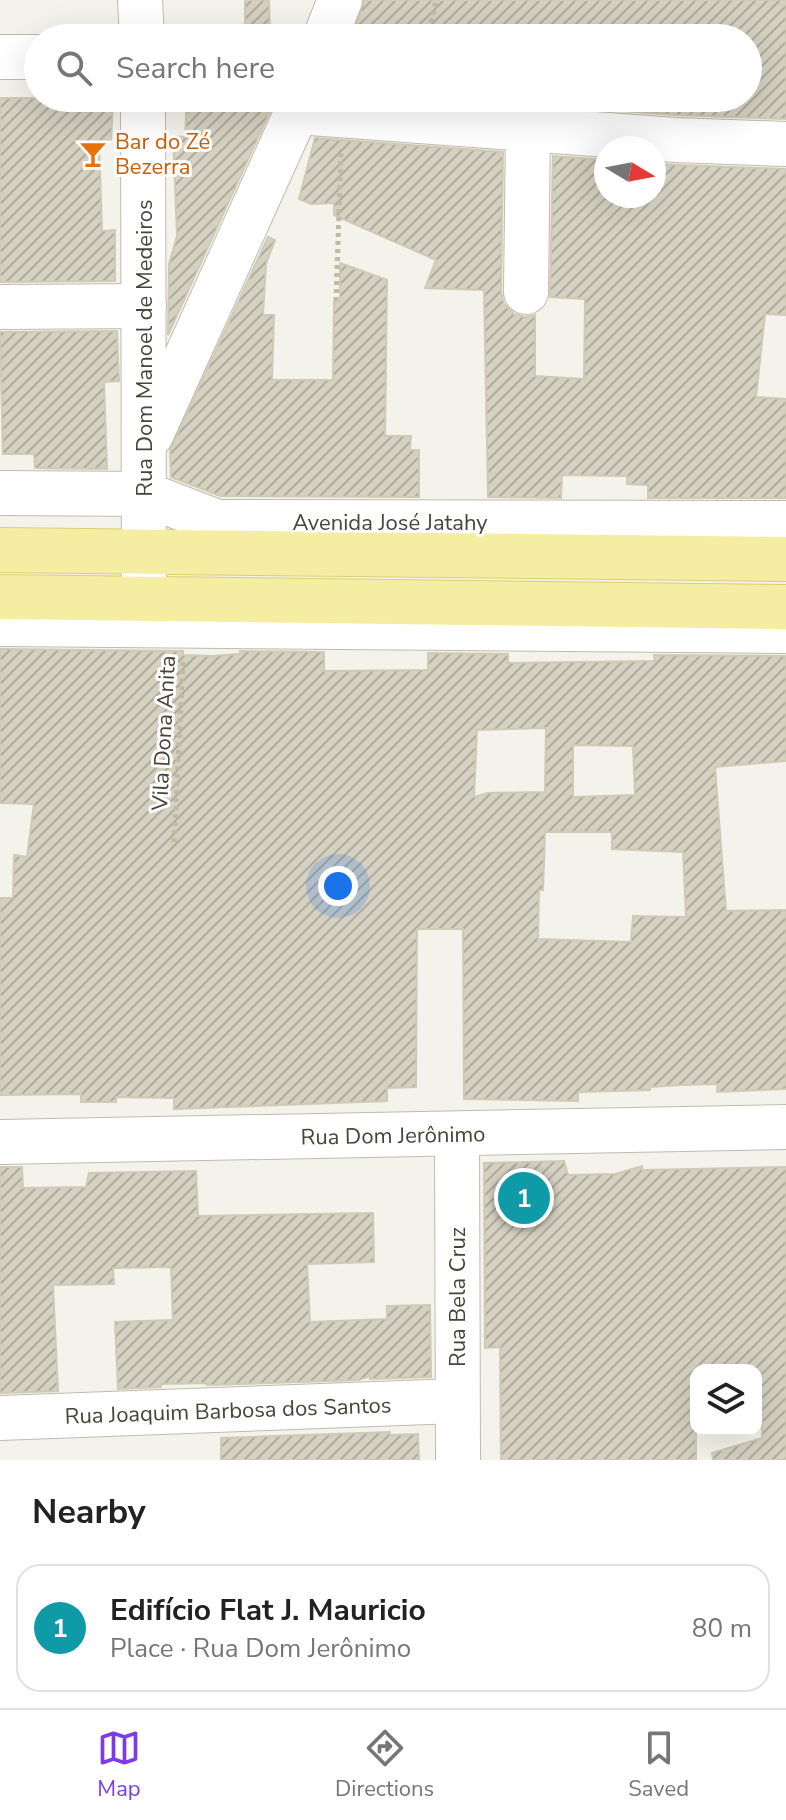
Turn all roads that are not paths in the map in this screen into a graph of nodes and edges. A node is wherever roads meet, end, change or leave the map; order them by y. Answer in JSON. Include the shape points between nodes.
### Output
{"nodes":[{"id":1,"x":140,"y":0,"type":"edge"},
{"id":2,"x":340,"y":0,"type":"edge"},
{"id":3,"x":141,"y":24,"type":"edge"},
{"id":4,"x":331,"y":24,"type":"edge"},
{"id":5,"x":0,"y":57,"type":"edge"},
{"id":6,"x":24,"y":57,"type":"edge"},
{"id":7,"x":143,"y":112,"type":"edge"},
{"id":8,"x":297,"y":112,"type":"edge"},
{"id":9,"x":329,"y":112,"type":"edge"},
{"id":10,"x":528,"y":129,"type":"junction"},
{"id":11,"x":786,"y":144,"type":"edge"},
{"id":12,"x":526,"y":292,"type":"dead end"},
{"id":13,"x":144,"y":306,"type":"junction"},
{"id":14,"x":0,"y":307,"type":"edge"},
{"id":15,"x":146,"y":446,"type":"junction"},
{"id":16,"x":0,"y":493,"type":"edge"},
{"id":17,"x":145,"y":494,"type":"junction"},
{"id":18,"x":786,"y":523,"type":"edge"},
{"id":19,"x":0,"y":550,"type":"edge"},
{"id":20,"x":145,"y":552,"type":"junction"},
{"id":21,"x":786,"y":559,"type":"edge"},
{"id":22,"x":0,"y":597,"type":"edge"},
{"id":23,"x":144,"y":599,"type":"junction"},
{"id":24,"x":0,"y":624,"type":"edge"},
{"id":25,"x":784,"y":624,"type":"edge"},
{"id":26,"x":786,"y":1127,"type":"edge"},
{"id":27,"x":457,"y":1134,"type":"junction"},
{"id":28,"x":0,"y":1142,"type":"edge"},
{"id":29,"x":456,"y":1401,"type":"junction"},
{"id":30,"x":0,"y":1418,"type":"edge"},
{"id":31,"x":458,"y":1460,"type":"edge"}],
"edges":[{"from":1,"to":3,"type":"street"},
{"from":2,"to":4,"type":"street"},
{"from":5,"to":6,"type":"street"},
{"from":7,"to":13,"type":"street","name":"Rua Dom Manoel de Medeiros"},
{"from":8,"to":15,"type":"street"},
{"from":9,"to":10,"type":"street"},
{"from":10,"to":11,"type":"street"},
{"from":10,"to":12,"type":"street"},
{"from":13,"to":14,"type":"street"},
{"from":13,"to":15,"type":"street","name":"Rua Dom Manoel de Medeiros"},
{"from":15,"to":17,"type":"street","name":"Rua Dom Manoel de Medeiros"},
{"from":16,"to":17,"type":"street","name":"Avenida José Jatahy"},
{"from":17,"to":18,"type":"street","name":"Avenida José Jatahy","via":[[217,522]]},
{"from":17,"to":20,"type":"street","name":"Rua Dom Manoel de Medeiros"},
{"from":19,"to":20,"type":"main road","name":"Avenida José Jatahy"},
{"from":20,"to":21,"type":"main road","name":"Avenida José Jatahy"},
{"from":20,"to":23,"type":"street","name":"Rua Dom Manoel de Medeiros"},
{"from":22,"to":23,"type":"main road"},
{"from":23,"to":25,"type":"main road"},
{"from":24,"to":25,"type":"street"},
{"from":26,"to":27,"type":"street","name":"Rua Dom Jerônimo"},
{"from":27,"to":28,"type":"street","name":"Rua Dom Jerônimo"},
{"from":27,"to":29,"type":"street","name":"Rua Bela Cruz"},
{"from":29,"to":30,"type":"street","name":"Rua Joaquim Barbosa dos Santos"},
{"from":29,"to":31,"type":"street","name":"Rua Bela Cruz"}]}
